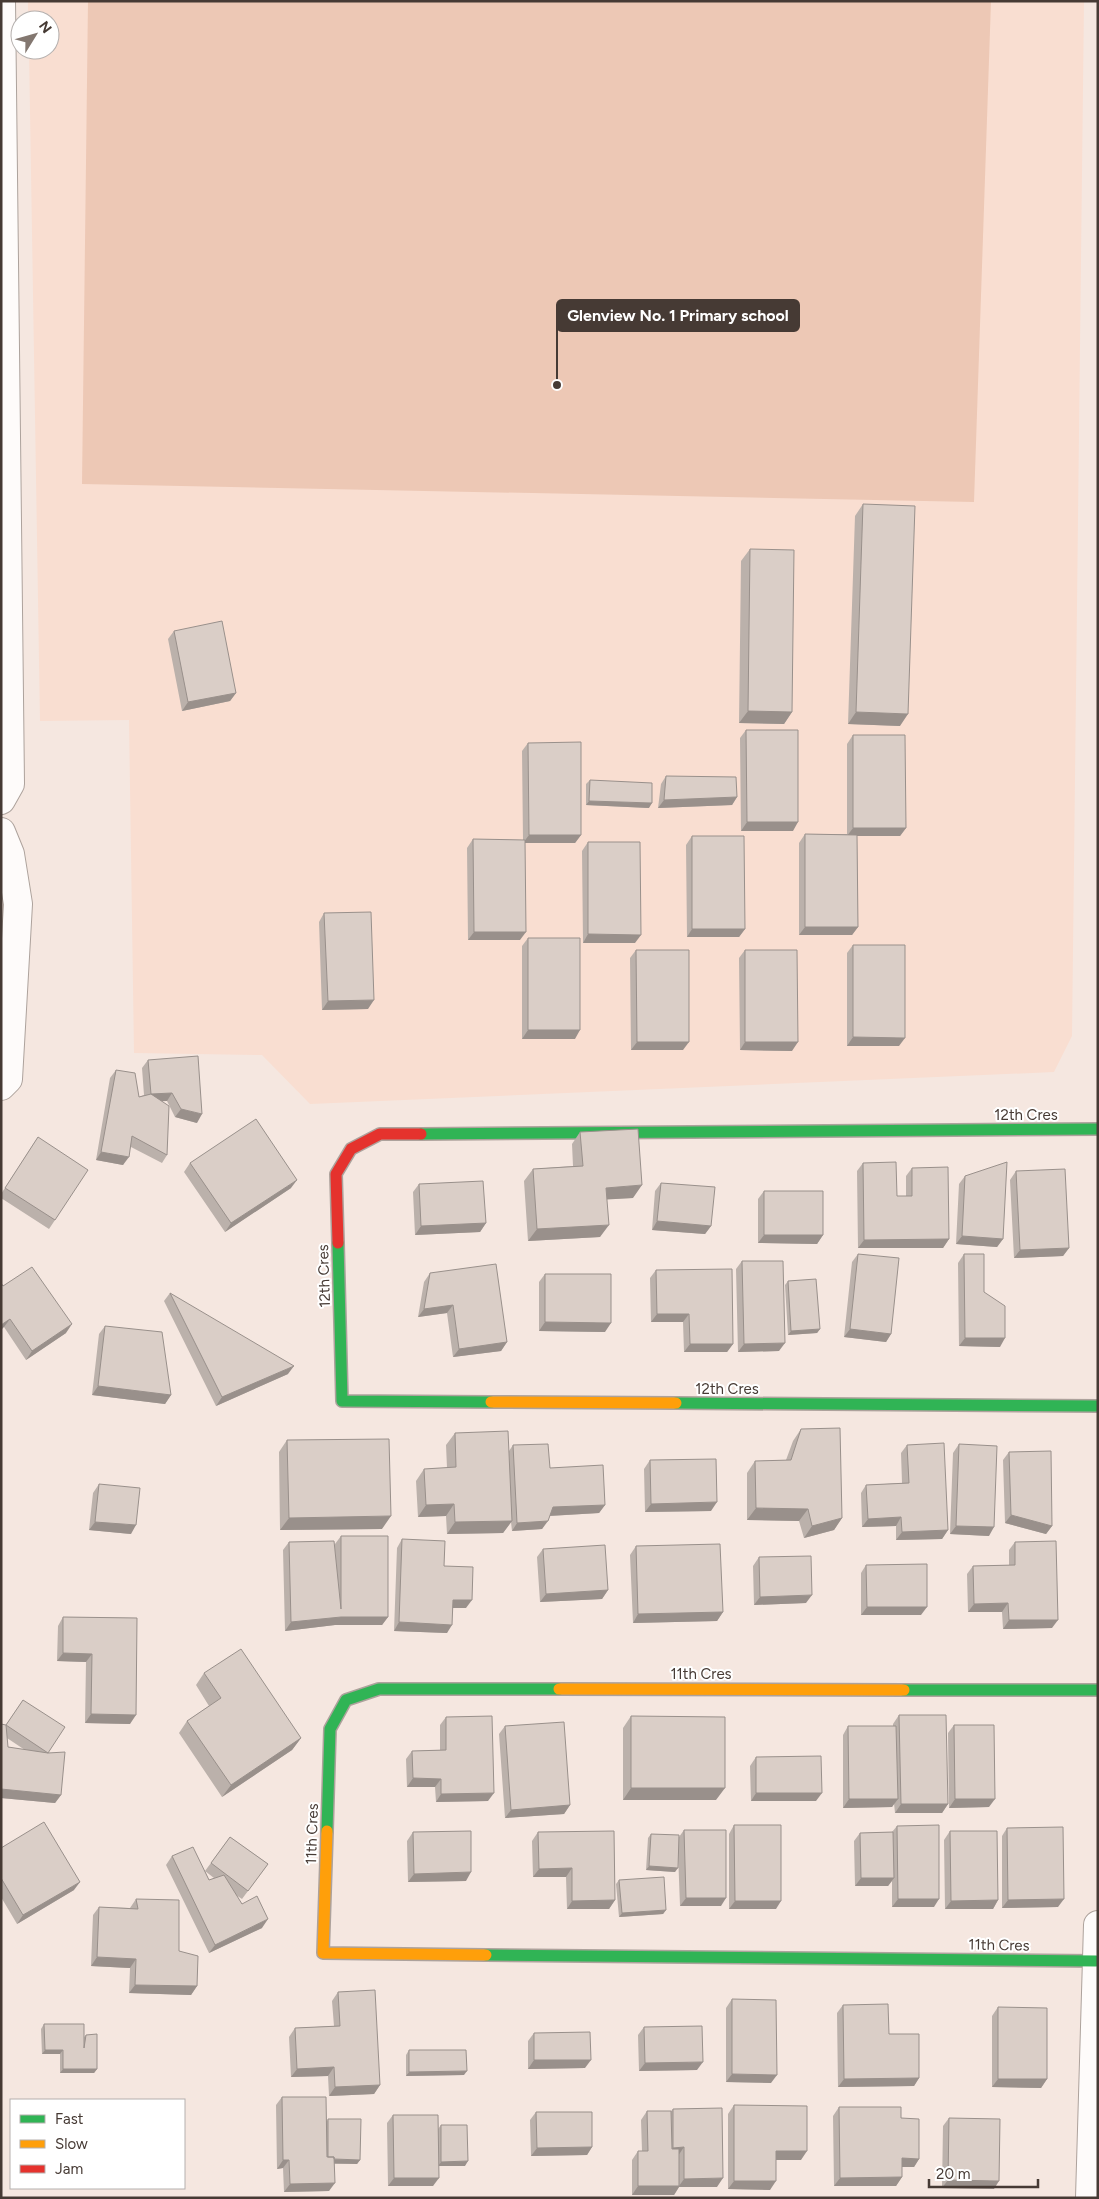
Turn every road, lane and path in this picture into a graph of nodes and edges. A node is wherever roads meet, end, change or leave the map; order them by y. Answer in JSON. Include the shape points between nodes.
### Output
{"nodes":[{"id":1,"x":1,"y":1,"type":"edge"},
{"id":2,"x":6,"y":792,"type":"edge"},
{"id":3,"x":1,"y":832,"type":"edge"},
{"id":4,"x":1,"y":1086,"type":"edge"},
{"id":5,"x":1098,"y":1129,"type":"edge"},
{"id":6,"x":1098,"y":1406,"type":"edge"},
{"id":7,"x":1098,"y":1690,"type":"edge"},
{"id":8,"x":1098,"y":1925,"type":"edge"},
{"id":9,"x":1096,"y":1961,"type":"junction"},
{"id":10,"x":1094,"y":2129,"type":"edge"},
{"id":11,"x":1090,"y":2198,"type":"edge"}],
"edges":[{"from":1,"to":2,"type":"street"},
{"from":3,"to":4,"type":"street","via":[[10,854],[18,904],[8,1079]]},
{"from":5,"to":6,"type":"street","name":"12th Cres","via":[[380,1134],[351,1149],[336,1174],[342,1401]]},
{"from":7,"to":9,"type":"street","name":"11th Cres","via":[[379,1689],[354,1697],[346,1700],[330,1729],[323,1953]]},
{"from":8,"to":9,"type":"street"},
{"from":9,"to":10,"type":"street"},
{"from":10,"to":11,"type":"street"}]}
